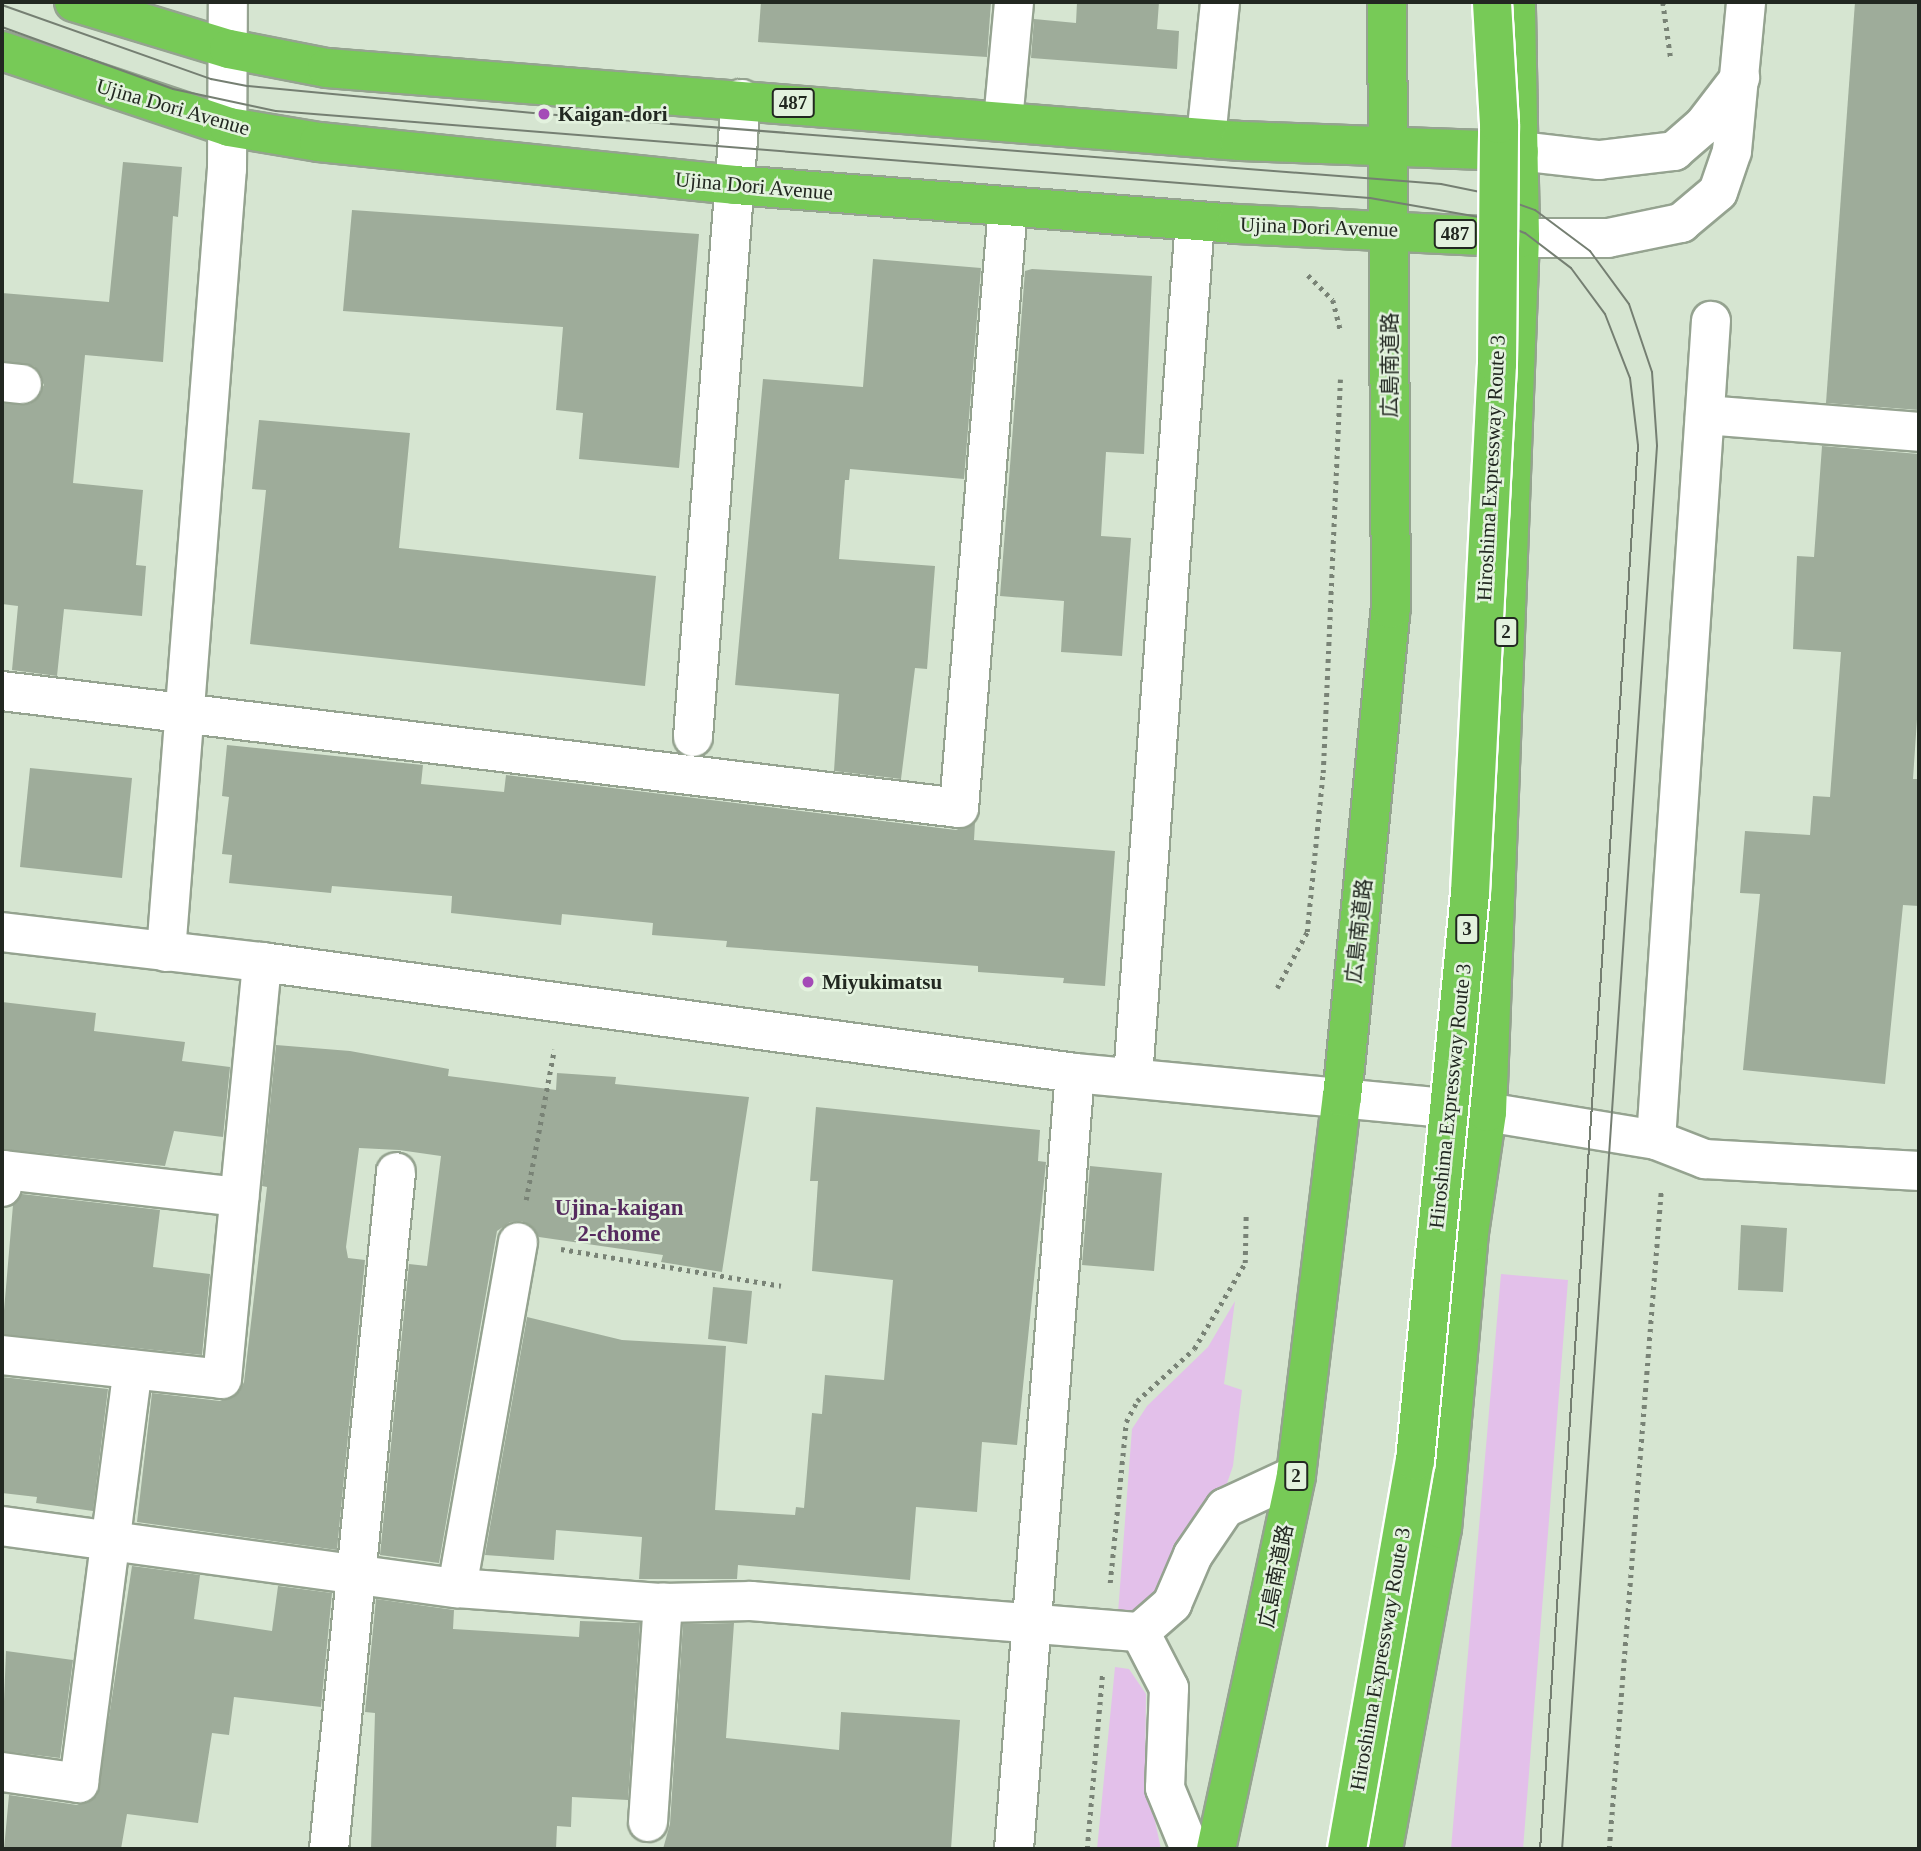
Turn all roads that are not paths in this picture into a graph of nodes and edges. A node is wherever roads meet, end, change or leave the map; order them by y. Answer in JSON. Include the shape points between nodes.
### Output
{"nodes":[{"id":1,"x":74,"y":2,"type":"edge"},
{"id":2,"x":228,"y":2,"type":"edge"},
{"id":3,"x":1014,"y":2,"type":"edge"},
{"id":4,"x":1220,"y":2,"type":"edge"},
{"id":5,"x":1387,"y":2,"type":"edge"},
{"id":6,"x":1492,"y":2,"type":"edge"},
{"id":7,"x":1516,"y":2,"type":"edge"},
{"id":8,"x":1746,"y":2,"type":"edge"},
{"id":9,"x":229,"y":49,"type":"junction"},
{"id":10,"x":2,"y":51,"type":"edge"},
{"id":11,"x":1741,"y":76,"type":"junction"},
{"id":12,"x":741,"y":99,"type":"junction"},
{"id":13,"x":1003,"y":121,"type":"junction"},
{"id":14,"x":229,"y":127,"type":"junction"},
{"id":15,"x":1206,"y":138,"type":"junction"},
{"id":16,"x":1390,"y":147,"type":"junction"},
{"id":17,"x":1519,"y":151,"type":"junction"},
{"id":18,"x":734,"y":185,"type":"junction"},
{"id":19,"x":1008,"y":206,"type":"junction"},
{"id":20,"x":1195,"y":221,"type":"junction"},
{"id":21,"x":1390,"y":230,"type":"junction"},
{"id":22,"x":1520,"y":237,"type":"junction"},
{"id":23,"x":1711,"y":321,"type":"dead end"},
{"id":24,"x":1705,"y":415,"type":"junction"},
{"id":25,"x":1919,"y":432,"type":"edge"},
{"id":26,"x":2,"y":691,"type":"edge"},
{"id":27,"x":183,"y":710,"type":"junction"},
{"id":28,"x":693,"y":737,"type":"dead end"},
{"id":29,"x":2,"y":932,"type":"edge"},
{"id":30,"x":166,"y":952,"type":"junction"},
{"id":31,"x":262,"y":962,"type":"junction"},
{"id":32,"x":1074,"y":1073,"type":"junction"},
{"id":33,"x":1133,"y":1077,"type":"junction"},
{"id":34,"x":1342,"y":1097,"type":"junction"},
{"id":35,"x":1488,"y":1112,"type":"junction"},
{"id":36,"x":1656,"y":1140,"type":"junction"},
{"id":37,"x":1919,"y":1171,"type":"edge"},
{"id":38,"x":396,"y":1172,"type":"dead end"},
{"id":39,"x":2,"y":1187,"type":"edge"},
{"id":40,"x":239,"y":1197,"type":"junction"},
{"id":41,"x":518,"y":1242,"type":"road end"},
{"id":42,"x":2,"y":1355,"type":"edge"},
{"id":43,"x":132,"y":1370,"type":"junction"},
{"id":44,"x":1296,"y":1475,"type":"junction"},
{"id":45,"x":2,"y":1527,"type":"edge"},
{"id":46,"x":110,"y":1540,"type":"junction"},
{"id":47,"x":358,"y":1572,"type":"junction"},
{"id":48,"x":457,"y":1588,"type":"junction"},
{"id":49,"x":663,"y":1603,"type":"junction"},
{"id":50,"x":1032,"y":1621,"type":"junction"},
{"id":51,"x":1123,"y":1630,"type":"junction"},
{"id":52,"x":2,"y":1772,"type":"edge"},
{"id":53,"x":648,"y":1822,"type":"dead end"},
{"id":54,"x":330,"y":1849,"type":"edge"},
{"id":55,"x":1014,"y":1849,"type":"edge"},
{"id":56,"x":1190,"y":1849,"type":"edge"},
{"id":57,"x":1216,"y":1849,"type":"edge"},
{"id":58,"x":1347,"y":1849,"type":"edge"},
{"id":59,"x":1383,"y":1849,"type":"edge"}],
"edges":[{"from":1,"to":9,"type":"highway","number":"487"},
{"from":2,"to":9,"type":"street"},
{"from":3,"to":13,"type":"street"},
{"from":4,"to":15,"type":"street"},
{"from":5,"to":16,"type":"highway","name":"広島南道路","number":"2"},
{"from":6,"to":58,"type":"highway","name":"Hiroshima Expressway Route 3","number":"3","bridge":true,"via":[[1499,124],[1496,363],[1471,893],[1415,1461]]},
{"from":7,"to":17,"type":"highway","number":"2"},
{"from":8,"to":11,"type":"street"},
{"from":9,"to":12,"type":"highway","number":"487","via":[[327,68]]},
{"from":9,"to":14,"type":"street"},
{"from":10,"to":14,"type":"highway","name":"Ujina Dori Avenue","number":"487"},
{"from":11,"to":17,"type":"street","via":[[1703,126],[1674,151],[1600,160]]},
{"from":11,"to":22,"type":"street","via":[[1732,151],[1718,192],[1681,223],[1608,238]]},
{"from":12,"to":13,"type":"highway","number":"487"},
{"from":12,"to":18,"type":"street"},
{"from":13,"to":15,"type":"highway","number":"487"},
{"from":14,"to":18,"type":"highway","name":"Ujina Dori Avenue","number":"487","via":[[319,142]]},
{"from":14,"to":27,"type":"street"},
{"from":15,"to":16,"type":"highway","number":"487"},
{"from":16,"to":17,"type":"highway","number":"487"},
{"from":16,"to":21,"type":"highway","name":"広島南道路","number":"2"},
{"from":17,"to":22,"type":"highway","number":"2"},
{"from":18,"to":19,"type":"highway","name":"Ujina Dori Avenue","number":"487"},
{"from":18,"to":28,"type":"street"},
{"from":19,"to":20,"type":"highway","name":"Ujina Dori Avenue","number":"487"},
{"from":19,"to":27,"type":"street","via":[[959,807]]},
{"from":20,"to":21,"type":"highway","name":"Ujina Dori Avenue","number":"487"},
{"from":20,"to":33,"type":"street"},
{"from":21,"to":22,"type":"highway","name":"Ujina Dori Avenue","number":"487"},
{"from":21,"to":34,"type":"highway","name":"広島南道路","number":"2","via":[[1391,609]]},
{"from":22,"to":35,"type":"highway","number":"2"},
{"from":23,"to":24,"type":"street"},
{"from":24,"to":25,"type":"street"},
{"from":24,"to":36,"type":"street"},
{"from":26,"to":27,"type":"street"},
{"from":27,"to":30,"type":"street"},
{"from":29,"to":30,"type":"street"},
{"from":30,"to":31,"type":"street"},
{"from":31,"to":32,"type":"street"},
{"from":31,"to":40,"type":"street"},
{"from":32,"to":33,"type":"street"},
{"from":32,"to":50,"type":"street"},
{"from":33,"to":34,"type":"street"},
{"from":34,"to":35,"type":"street"},
{"from":34,"to":44,"type":"highway","name":"広島南道路","number":"2"},
{"from":35,"to":36,"type":"street"},
{"from":35,"to":59,"type":"highway","number":"2","via":[[1469,1233],[1442,1529]]},
{"from":36,"to":37,"type":"street","via":[[1705,1159]]},
{"from":38,"to":47,"type":"street"},
{"from":39,"to":40,"type":"street","via":[[4,1170]]},
{"from":40,"to":43,"type":"street","via":[[222,1379]]},
{"from":41,"to":48,"type":"street"},
{"from":42,"to":43,"type":"street"},
{"from":43,"to":46,"type":"street"},
{"from":44,"to":51,"type":"street","via":[[1225,1508],[1194,1555],[1172,1604]]},
{"from":44,"to":57,"type":"highway","name":"広島南道路","number":"2"},
{"from":45,"to":46,"type":"street"},
{"from":46,"to":47,"type":"street"},
{"from":46,"to":52,"type":"street","via":[[79,1783]]},
{"from":47,"to":48,"type":"street"},
{"from":47,"to":54,"type":"street"},
{"from":48,"to":49,"type":"street"},
{"from":49,"to":50,"type":"street","via":[[751,1601]]},
{"from":49,"to":53,"type":"street"},
{"from":50,"to":51,"type":"street"},
{"from":50,"to":55,"type":"street"},
{"from":51,"to":56,"type":"street","via":[[1169,1688],[1165,1788]]}]}
